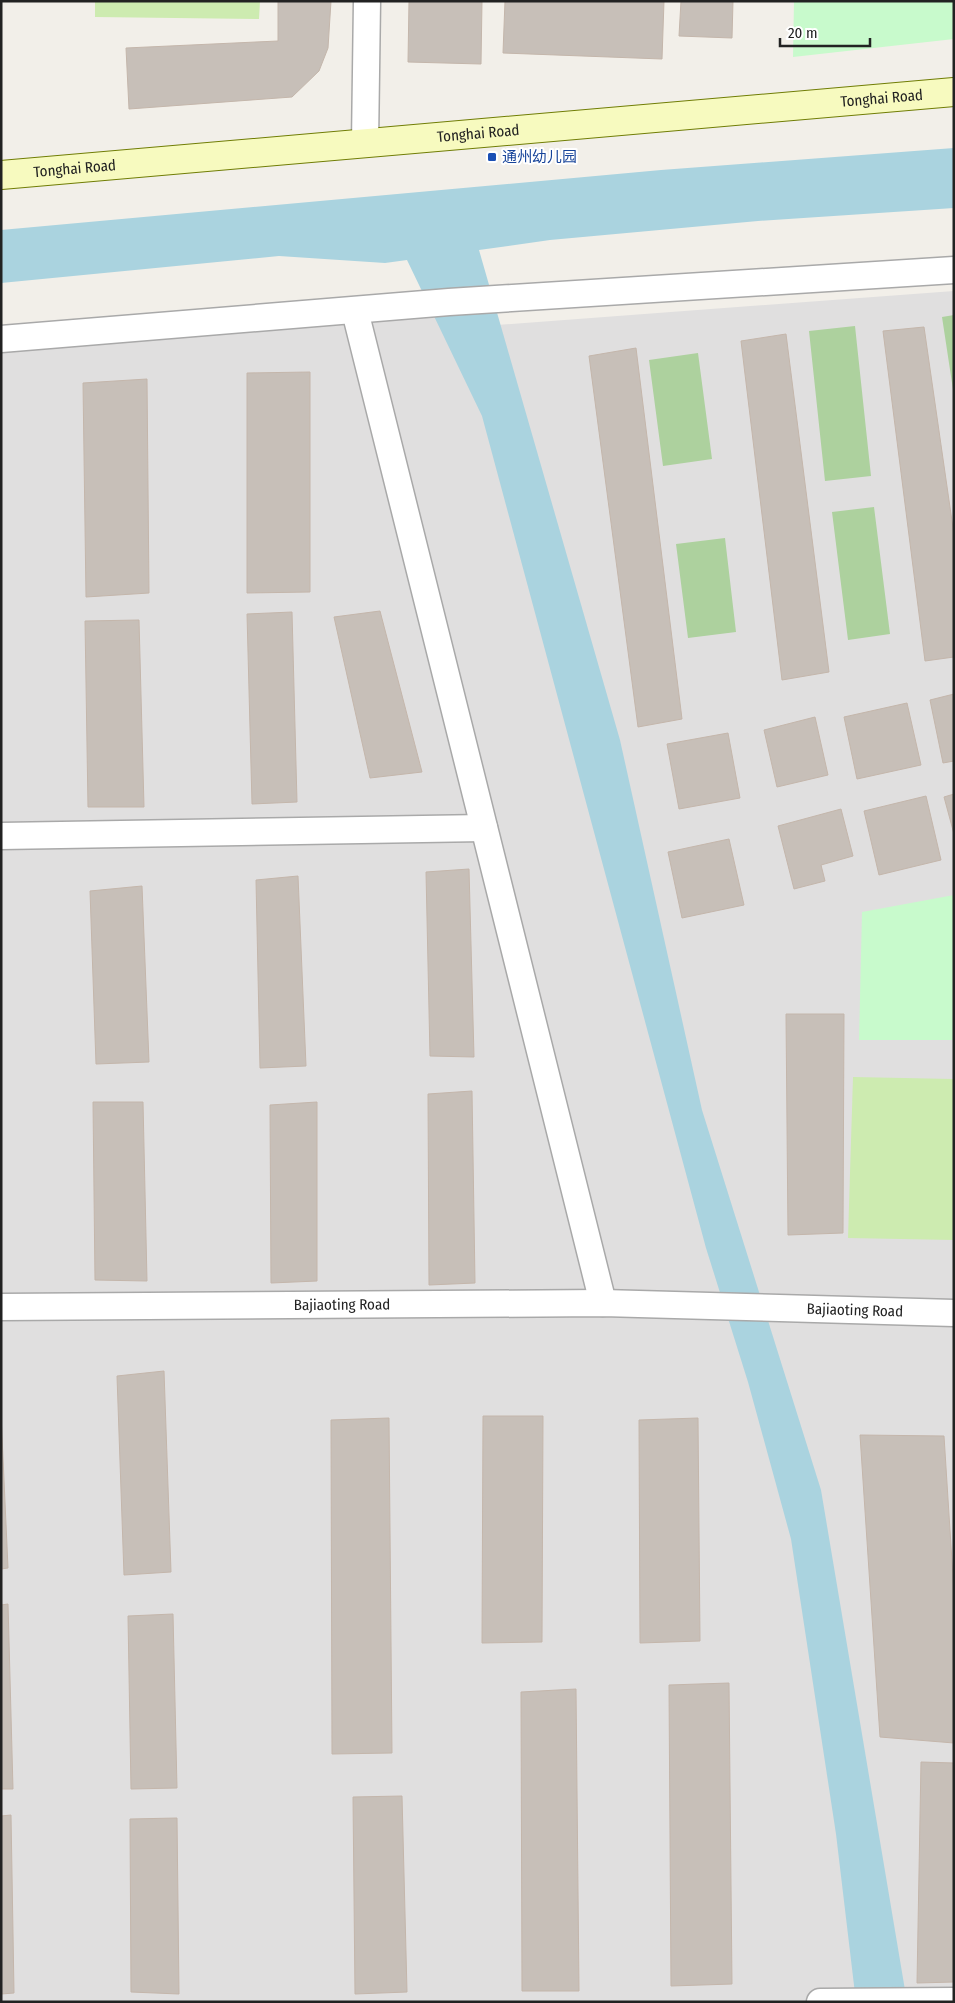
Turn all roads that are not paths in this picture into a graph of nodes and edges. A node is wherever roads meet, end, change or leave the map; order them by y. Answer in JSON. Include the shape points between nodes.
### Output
{"nodes":[{"id":1,"x":368,"y":1,"type":"edge"},
{"id":2,"x":954,"y":92,"type":"edge"},
{"id":3,"x":365,"y":143,"type":"junction"},
{"id":4,"x":1,"y":175,"type":"edge"},
{"id":5,"x":954,"y":270,"type":"edge"},
{"id":6,"x":355,"y":311,"type":"junction"},
{"id":7,"x":1,"y":339,"type":"edge"},
{"id":8,"x":484,"y":828,"type":"junction"},
{"id":9,"x":1,"y":836,"type":"edge"},
{"id":10,"x":603,"y":1303,"type":"junction"},
{"id":11,"x":1,"y":1307,"type":"edge"},
{"id":12,"x":954,"y":1313,"type":"edge"},
{"id":13,"x":907,"y":2001,"type":"edge"},
{"id":14,"x":954,"y":2001,"type":"edge"},
{"id":15,"x":820,"y":2002,"type":"edge"}],
"edges":[{"from":1,"to":3,"type":"street"},
{"from":2,"to":3,"type":"street","name":"Tonghai Road"},
{"from":3,"to":4,"type":"street","name":"Tonghai Road"},
{"from":5,"to":6,"type":"street","via":[[448,302]]},
{"from":6,"to":7,"type":"street"},
{"from":6,"to":8,"type":"street"},
{"from":8,"to":9,"type":"street"},
{"from":8,"to":10,"type":"street"},
{"from":10,"to":11,"type":"street","name":"Bajiaoting Road"},
{"from":10,"to":12,"type":"street","name":"Bajiaoting Road"},
{"from":13,"to":14,"type":"street"},
{"from":13,"to":15,"type":"street"}]}
